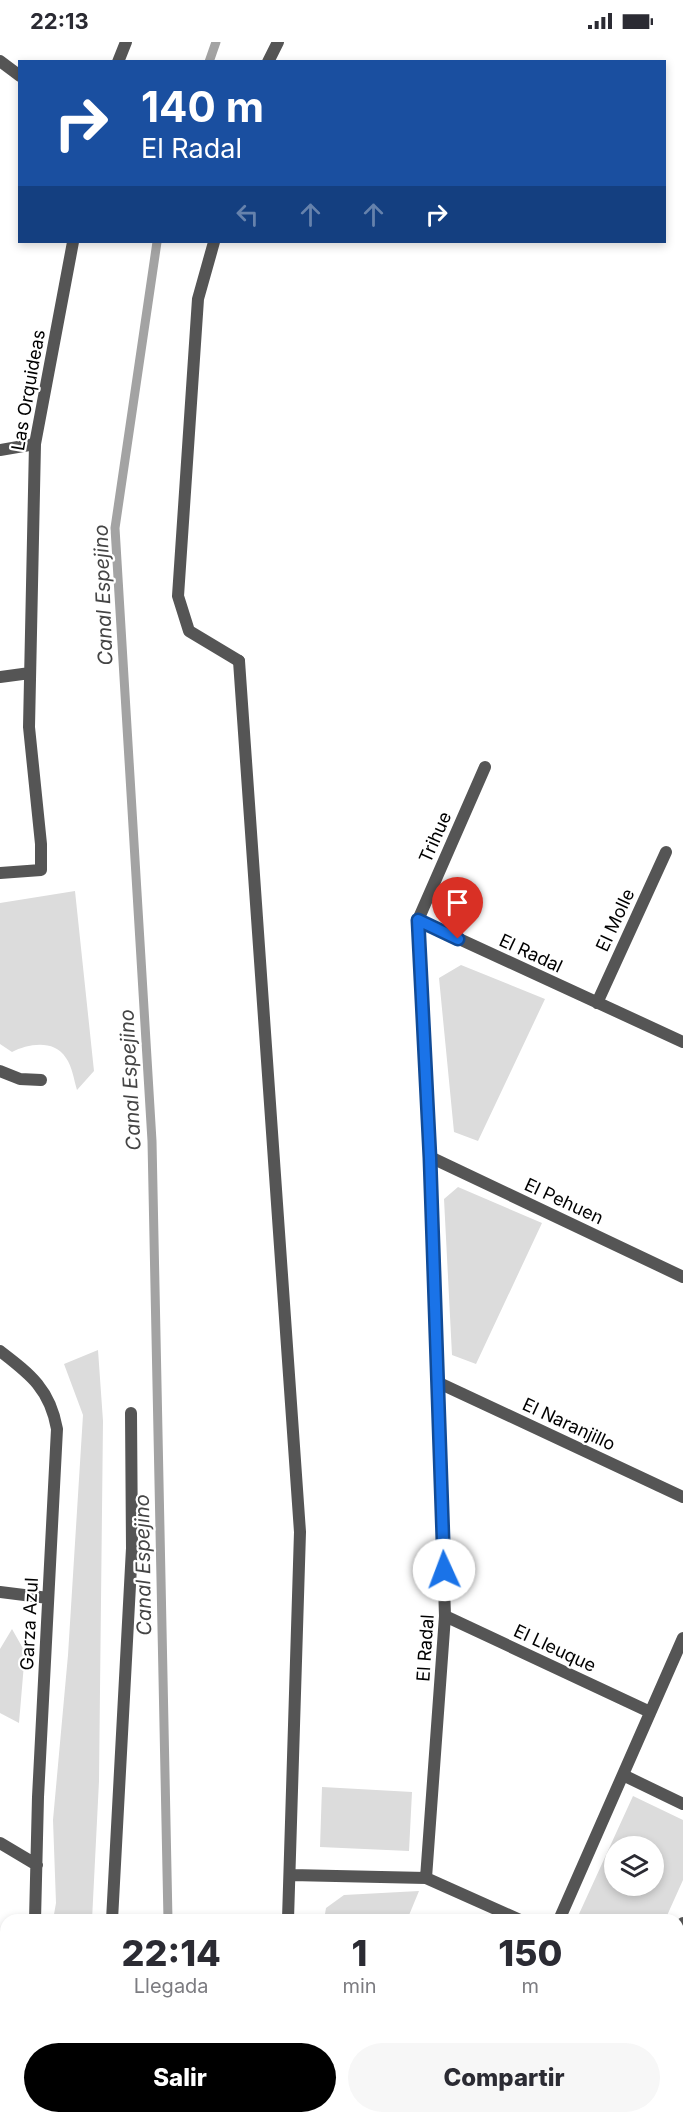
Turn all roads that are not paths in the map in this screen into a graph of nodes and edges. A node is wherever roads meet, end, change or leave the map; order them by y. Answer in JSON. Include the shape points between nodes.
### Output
{"nodes":[{"id":1,"x":126,"y":42,"type":"edge"},
{"id":2,"x":278,"y":42,"type":"edge"},
{"id":3,"x":119,"y":60,"type":"edge"},
{"id":4,"x":269,"y":60,"type":"edge"},
{"id":5,"x":0,"y":62,"type":"edge"},
{"id":6,"x":18,"y":75,"type":"edge"},
{"id":7,"x":73,"y":243,"type":"edge"},
{"id":8,"x":214,"y":243,"type":"edge"},
{"id":9,"x":35,"y":444,"type":"junction"},
{"id":10,"x":0,"y":450,"type":"edge"},
{"id":11,"x":30,"y":673,"type":"junction"},
{"id":12,"x":0,"y":677,"type":"edge"},
{"id":13,"x":485,"y":767,"type":"dead end"},
{"id":14,"x":666,"y":852,"type":"dead end"},
{"id":15,"x":0,"y":873,"type":"edge"},
{"id":16,"x":418,"y":920,"type":"junction"},
{"id":17,"x":597,"y":1003,"type":"junction"},
{"id":18,"x":683,"y":1042,"type":"edge"},
{"id":19,"x":0,"y":1071,"type":"edge"},
{"id":20,"x":41,"y":1080,"type":"dead end"},
{"id":21,"x":430,"y":1158,"type":"junction"},
{"id":22,"x":683,"y":1277,"type":"edge"},
{"id":23,"x":0,"y":1351,"type":"edge"},
{"id":24,"x":439,"y":1383,"type":"junction"},
{"id":25,"x":131,"y":1413,"type":"dead end"},
{"id":26,"x":683,"y":1497,"type":"edge"},
{"id":27,"x":0,"y":1592,"type":"edge"},
{"id":28,"x":48,"y":1598,"type":"junction"},
{"id":29,"x":446,"y":1616,"type":"junction"},
{"id":30,"x":683,"y":1638,"type":"edge"},
{"id":31,"x":650,"y":1712,"type":"junction"},
{"id":32,"x":623,"y":1775,"type":"junction"},
{"id":33,"x":683,"y":1804,"type":"edge"},
{"id":34,"x":0,"y":1843,"type":"edge"},
{"id":35,"x":37,"y":1865,"type":"junction"},
{"id":36,"x":291,"y":1875,"type":"junction"},
{"id":37,"x":426,"y":1878,"type":"junction"},
{"id":38,"x":35,"y":1914,"type":"edge"},
{"id":39,"x":112,"y":1914,"type":"edge"},
{"id":40,"x":288,"y":1914,"type":"edge"},
{"id":41,"x":507,"y":1914,"type":"edge"},
{"id":42,"x":562,"y":1914,"type":"edge"}],
"edges":[{"from":1,"to":3,"type":"street"},
{"from":2,"to":4,"type":"street"},
{"from":5,"to":6,"type":"street"},
{"from":7,"to":9,"type":"street","name":"Las Orquideas"},
{"from":8,"to":36,"type":"street","via":[[198,299],[178,596],[189,631],[239,662],[300,1532]]},
{"from":9,"to":10,"type":"street"},
{"from":9,"to":11,"type":"street","name":"Las Orquideas"},
{"from":11,"to":12,"type":"street"},
{"from":11,"to":15,"type":"street","name":"Las Orquideas","via":[[29,727],[41,870]]},
{"from":13,"to":16,"type":"street","name":"Trihue"},
{"from":14,"to":17,"type":"street","name":"El Molle"},
{"from":16,"to":17,"type":"street","name":"El Radal"},
{"from":16,"to":21,"type":"street","name":"El Radal"},
{"from":17,"to":18,"type":"street","name":"El Radal"},
{"from":19,"to":20,"type":"street","via":[[20,1079]]},
{"from":21,"to":22,"type":"street","name":"El Pehuen"},
{"from":21,"to":24,"type":"street","name":"El Radal"},
{"from":23,"to":28,"type":"street","name":"Garza Azul","via":[[38,1383],[56,1423]]},
{"from":24,"to":26,"type":"street","name":"El Naranjillo"},
{"from":24,"to":29,"type":"street","name":"El Radal"},
{"from":25,"to":39,"type":"street","via":[[132,1548]]},
{"from":27,"to":28,"type":"street"},
{"from":28,"to":35,"type":"street","name":"Garza Azul"},
{"from":29,"to":31,"type":"street","name":"El Lleuque"},
{"from":29,"to":37,"type":"street","name":"El Radal"},
{"from":30,"to":31,"type":"street"},
{"from":31,"to":32,"type":"street"},
{"from":32,"to":33,"type":"street"},
{"from":32,"to":42,"type":"street"},
{"from":34,"to":35,"type":"street"},
{"from":35,"to":38,"type":"street","name":"Garza Azul"},
{"from":36,"to":37,"type":"street"},
{"from":36,"to":40,"type":"street"},
{"from":37,"to":41,"type":"street"}]}
